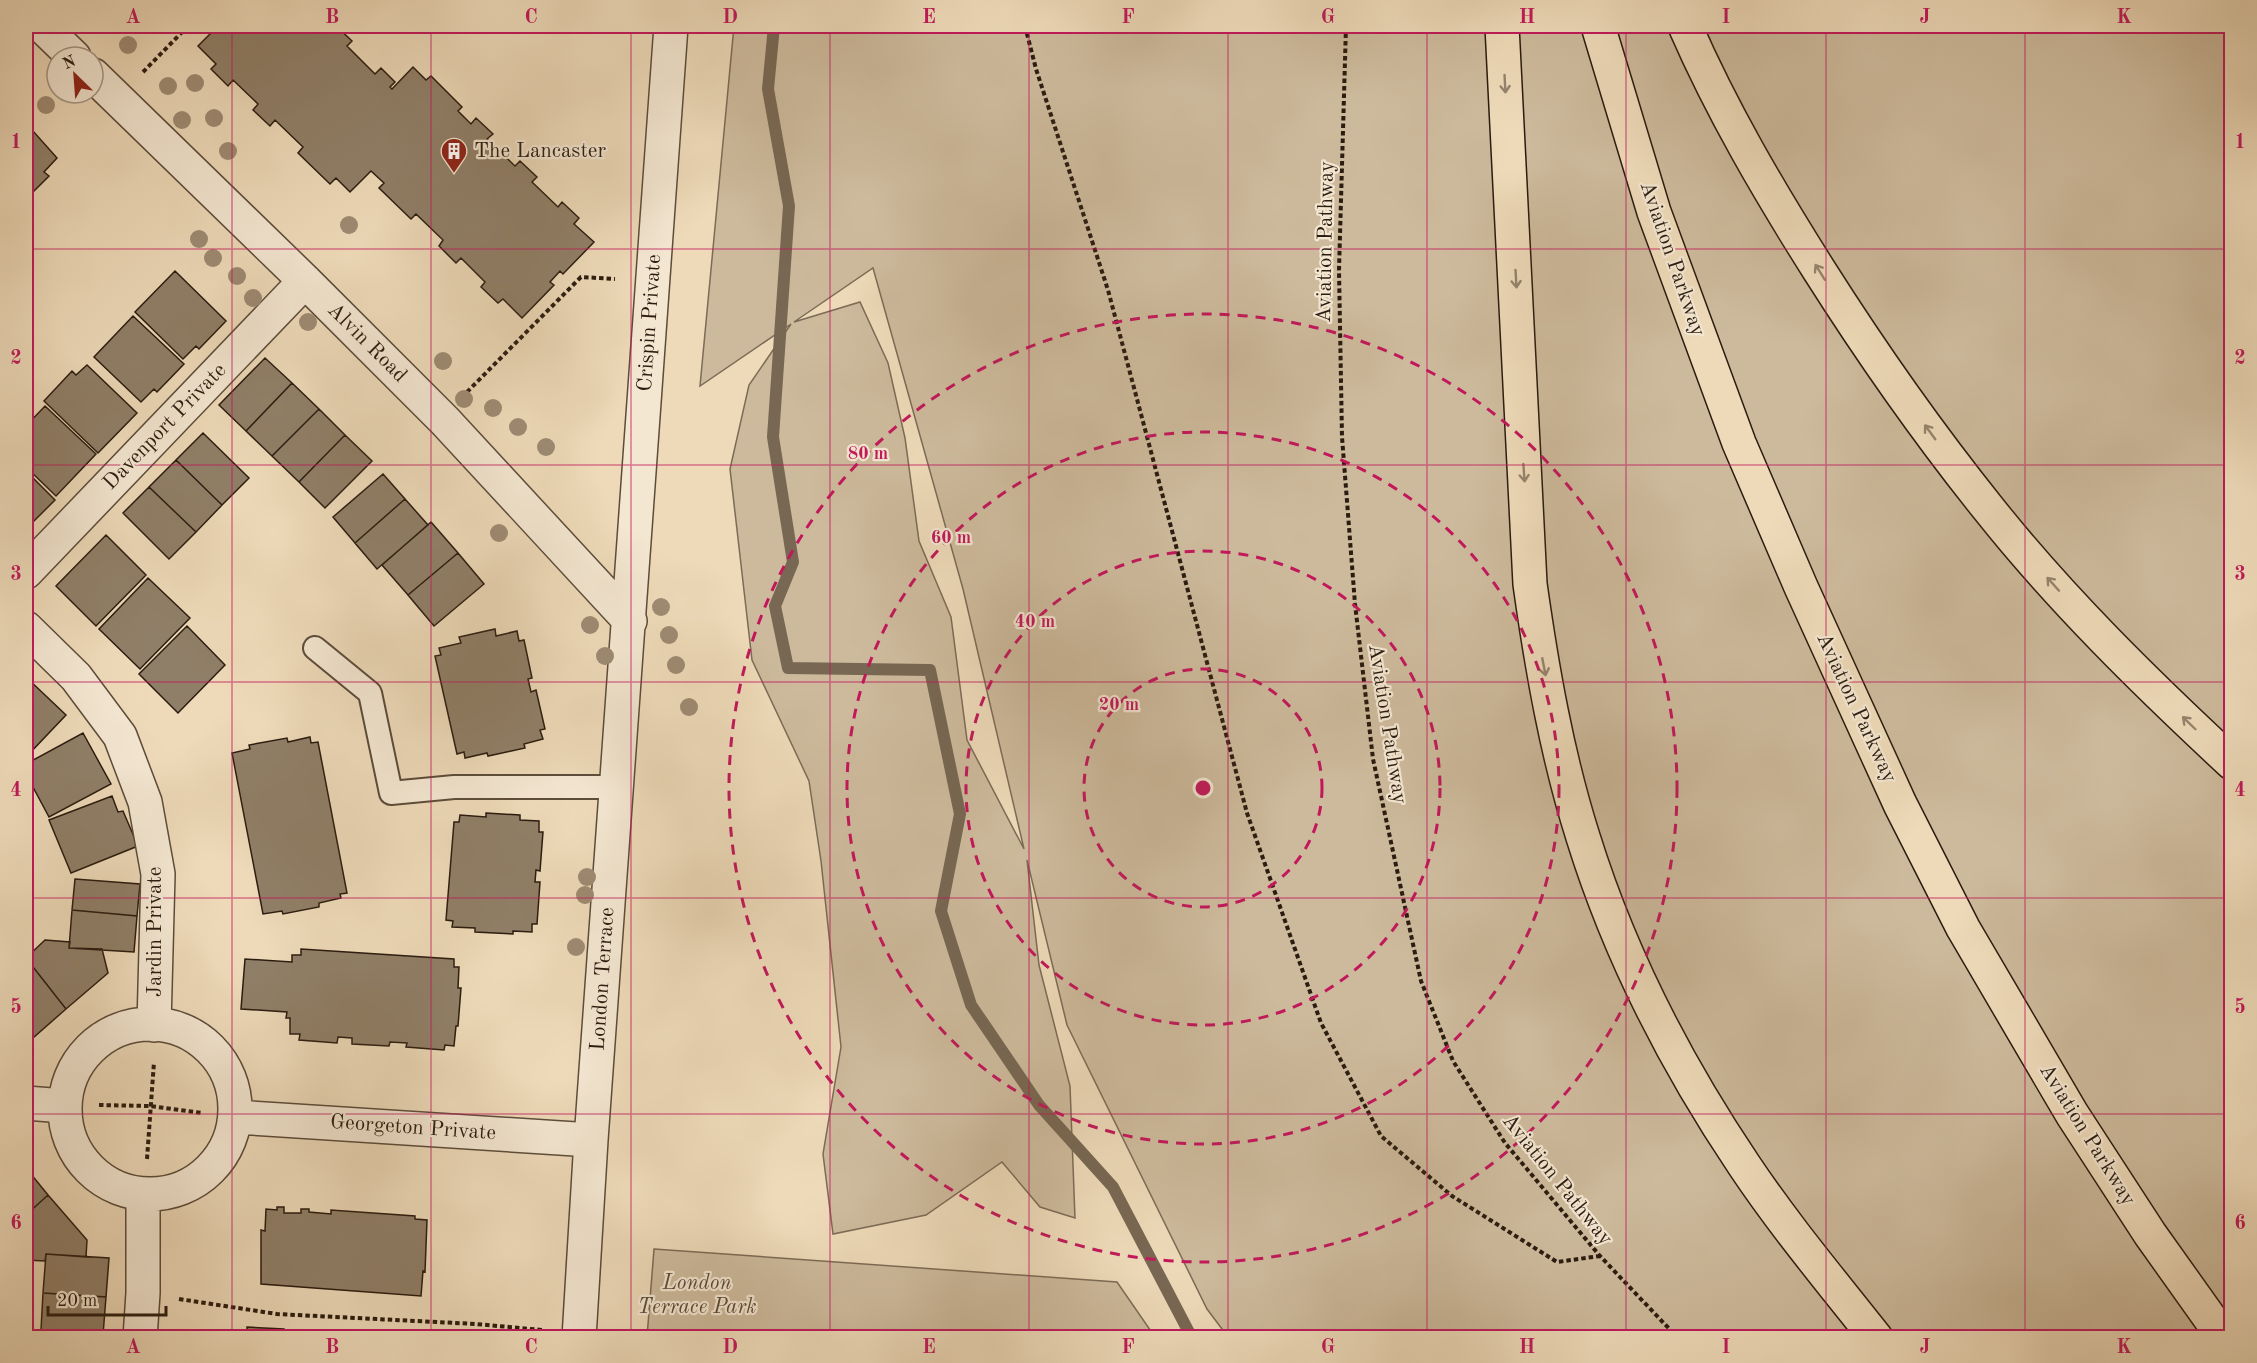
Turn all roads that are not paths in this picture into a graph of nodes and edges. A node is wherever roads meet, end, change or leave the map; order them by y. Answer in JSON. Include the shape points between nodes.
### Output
{"nodes":[{"id":1,"x":42,"y":26,"type":"edge"},
{"id":2,"x":671,"y":26,"type":"edge"},
{"id":3,"x":1502,"y":26,"type":"edge"},
{"id":4,"x":1598,"y":26,"type":"edge"},
{"id":5,"x":1685,"y":26,"type":"edge"},
{"id":6,"x":62,"y":45,"type":"edge"},
{"id":7,"x":105,"y":87,"type":"edge"},
{"id":8,"x":305,"y":281,"type":"junction"},
{"id":9,"x":26,"y":572,"type":"edge"},
{"id":10,"x":630,"y":621,"type":"junction"},
{"id":11,"x":26,"y":628,"type":"edge"},
{"id":12,"x":315,"y":648,"type":"dead end"},
{"id":13,"x":2232,"y":764,"type":"edge"},
{"id":14,"x":618,"y":786,"type":"junction"},
{"id":15,"x":154,"y":1025,"type":"junction"},
{"id":16,"x":26,"y":1103,"type":"edge"},
{"id":17,"x":64,"y":1106,"type":"junction"},
{"id":18,"x":236,"y":1117,"type":"junction"},
{"id":19,"x":591,"y":1140,"type":"junction"},
{"id":20,"x":143,"y":1196,"type":"junction"},
{"id":21,"x":579,"y":1336,"type":"edge"},
{"id":22,"x":140,"y":1338,"type":"edge"},
{"id":23,"x":1876,"y":1338,"type":"edge"},
{"id":24,"x":2224,"y":1338,"type":"edge"}],
"edges":[{"from":1,"to":6,"type":"street"},
{"from":2,"to":10,"type":"street","name":"Crispin Private"},
{"from":3,"to":23,"type":"main road","one_way":true,"via":[[1530,584],[1557,735],[1582,837],[1642,989],[1689,1078],[1744,1166]]},
{"from":4,"to":24,"type":"main road","name":"Aviation Parkway","via":[[1654,212],[1731,422],[1857,714],[1932,871],[1991,979],[2078,1124]]},
{"from":13,"to":5,"type":"main road","one_way":true,"via":[[2110,646],[2015,541],[1946,454],[1868,346],[1793,228],[1737,132]]},
{"from":7,"to":8,"type":"street","name":"Alvin Road"},
{"from":8,"to":9,"type":"street","name":"Davenport Private"},
{"from":8,"to":10,"type":"street","name":"Alvin Road","via":[[445,421]]},
{"from":10,"to":14,"type":"street","name":"London Terrace"},
{"from":11,"to":15,"type":"street","name":"Jardin Private","via":[[76,677],[120,736],[145,802],[158,874]]},
{"from":12,"to":14,"type":"lane","via":[[370,693],[391,793],[454,787]]},
{"from":14,"to":19,"type":"street","name":"London Terrace"},
{"from":15,"to":17,"type":"street","via":[[130,1026],[103,1037],[82,1058],[68,1083]]},
{"from":15,"to":18,"type":"street","via":[[182,1029],[202,1040],[219,1057],[231,1078]]},
{"from":16,"to":17,"type":"street"},
{"from":17,"to":20,"type":"street","via":[[69,1138],[81,1162],[101,1180]]},
{"from":18,"to":19,"type":"street","name":"Georgeton Private"},
{"from":18,"to":20,"type":"street","via":[[230,1143],[206,1175],[170,1193]]},
{"from":19,"to":21,"type":"street","name":"London Terrace"},
{"from":20,"to":22,"type":"street"}]}
